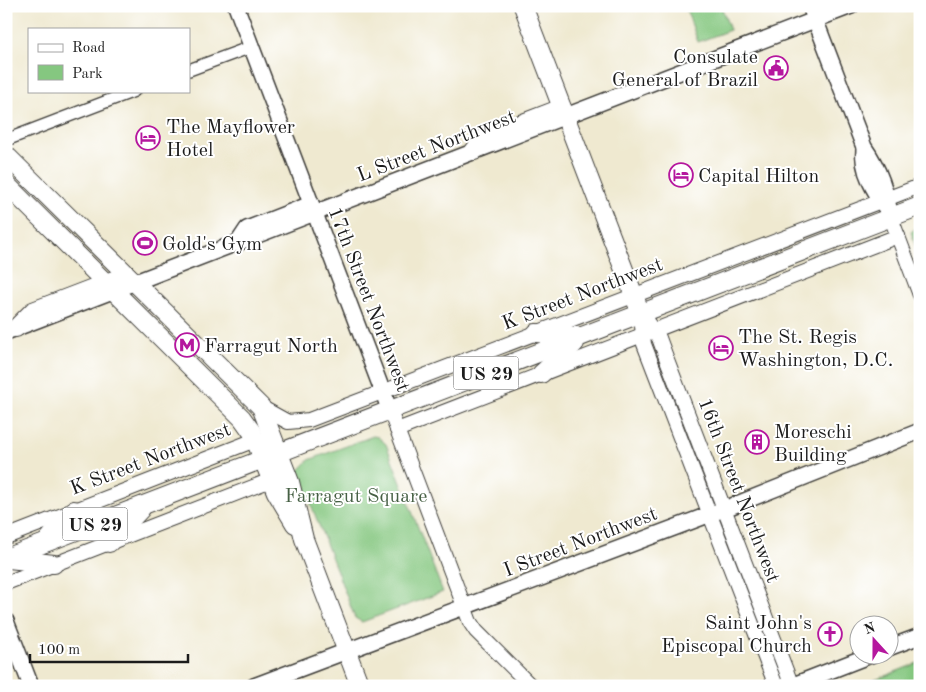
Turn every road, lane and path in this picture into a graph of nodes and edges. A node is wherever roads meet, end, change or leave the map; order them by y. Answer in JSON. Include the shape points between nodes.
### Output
{"nodes":[{"id":1,"x":236,"y":6,"type":"edge"},
{"id":2,"x":524,"y":6,"type":"edge"},
{"id":3,"x":851,"y":6,"type":"edge"},
{"id":4,"x":813,"y":13,"type":"edge"},
{"id":5,"x":251,"y":46,"type":"junction"},
{"id":6,"x":190,"y":70,"type":"edge"},
{"id":7,"x":131,"y":92,"type":"edge"},
{"id":8,"x":564,"y":112,"type":"junction"},
{"id":9,"x":6,"y":140,"type":"edge"},
{"id":10,"x":474,"y":151,"type":"joint"},
{"id":11,"x":6,"y":155,"type":"edge"},
{"id":12,"x":6,"y":184,"type":"edge"},
{"id":13,"x":920,"y":186,"type":"edge"},
{"id":14,"x":884,"y":200,"type":"junction"},
{"id":15,"x":920,"y":206,"type":"edge"},
{"id":16,"x":313,"y":209,"type":"junction"},
{"id":17,"x":891,"y":218,"type":"junction"},
{"id":18,"x":898,"y":236,"type":"junction"},
{"id":19,"x":132,"y":279,"type":"junction"},
{"id":20,"x":110,"y":287,"type":"junction"},
{"id":21,"x":920,"y":294,"type":"edge"},
{"id":22,"x":634,"y":296,"type":"junction"},
{"id":23,"x":641,"y":314,"type":"junction"},
{"id":24,"x":11,"y":330,"type":"edge"},
{"id":25,"x":648,"y":332,"type":"junction"},
{"id":26,"x":536,"y":333,"type":"junction"},
{"id":27,"x":583,"y":336,"type":"junction"},
{"id":28,"x":541,"y":374,"type":"junction"},
{"id":29,"x":383,"y":392,"type":"junction"},
{"id":30,"x":261,"y":407,"type":"junction"},
{"id":31,"x":390,"y":410,"type":"junction"},
{"id":32,"x":397,"y":430,"type":"junction"},
{"id":33,"x":920,"y":431,"type":"edge"},
{"id":34,"x":255,"y":440,"type":"junction"},
{"id":35,"x":271,"y":456,"type":"junction"},
{"id":36,"x":272,"y":480,"type":"junction"},
{"id":37,"x":145,"y":504,"type":"junction"},
{"id":38,"x":724,"y":509,"type":"junction"},
{"id":39,"x":74,"y":510,"type":"junction"},
{"id":40,"x":709,"y":514,"type":"junction"},
{"id":41,"x":6,"y":537,"type":"edge"},
{"id":42,"x":304,"y":539,"type":"junction"},
{"id":43,"x":109,"y":543,"type":"junction"},
{"id":44,"x":45,"y":544,"type":"junction"},
{"id":45,"x":6,"y":558,"type":"edge"},
{"id":46,"x":54,"y":564,"type":"junction"},
{"id":47,"x":6,"y":583,"type":"edge"},
{"id":48,"x":464,"y":606,"type":"junction"},
{"id":49,"x":6,"y":621,"type":"edge"},
{"id":50,"x":920,"y":636,"type":"edge"},
{"id":51,"x":898,"y":644,"type":"edge"},
{"id":52,"x":346,"y":651,"type":"junction"},
{"id":53,"x":848,"y":664,"type":"edge"},
{"id":54,"x":31,"y":686,"type":"edge"},
{"id":55,"x":254,"y":686,"type":"edge"},
{"id":56,"x":360,"y":686,"type":"edge"},
{"id":57,"x":531,"y":686,"type":"edge"},
{"id":58,"x":776,"y":686,"type":"edge"},
{"id":59,"x":792,"y":686,"type":"edge"}],
"edges":[{"from":1,"to":5,"type":"main road","name":"17th Street Northwest"},
{"from":2,"to":8,"type":"main road","name":"16th Street Northwest"},
{"from":3,"to":4,"type":"main road"},
{"from":4,"to":8,"type":"main road","via":[[708,62]]},
{"from":4,"to":14,"type":"main road","via":[[864,147],[876,165]]},
{"from":5,"to":6,"type":"street"},
{"from":5,"to":16,"type":"main road","name":"17th Street Northwest"},
{"from":7,"to":9,"type":"street"},
{"from":8,"to":10,"type":"main road","via":[[484,138]]},
{"from":8,"to":22,"type":"main road","name":"16th Street Northwest"},
{"from":10,"to":16,"type":"main road","name":"L Street Northwest"},
{"from":11,"to":19,"type":"main road"},
{"from":12,"to":20,"type":"main road"},
{"from":13,"to":14,"type":"street","name":"K Street Northwest"},
{"from":14,"to":17,"type":"main road"},
{"from":14,"to":22,"type":"street","name":"K Street Northwest"},
{"from":15,"to":17,"type":"main road","name":"K Street Northwest","number":"US 29"},
{"from":16,"to":19,"type":"main road","name":"L Street Northwest","via":[[237,244]]},
{"from":16,"to":29,"type":"main road","name":"17th Street Northwest"},
{"from":17,"to":18,"type":"street"},
{"from":17,"to":23,"type":"main road","name":"K Street Northwest","number":"US 29"},
{"from":18,"to":21,"type":"street"},
{"from":18,"to":25,"type":"street"},
{"from":19,"to":20,"type":"main road"},
{"from":19,"to":30,"type":"main road"},
{"from":20,"to":24,"type":"main road","via":[[33,311]]},
{"from":20,"to":34,"type":"main road","via":[[234,410],[247,424]]},
{"from":22,"to":23,"type":"main road","name":"16th Street Northwest"},
{"from":22,"to":26,"type":"street","name":"K Street Northwest"},
{"from":23,"to":25,"type":"street","name":"16th Street Northwest"},
{"from":23,"to":27,"type":"main road","name":"K Street Northwest","number":"US 29"},
{"from":25,"to":28,"type":"street"},
{"from":25,"to":38,"type":"street","name":"16th Street Northwest","via":[[666,357]]},
{"from":25,"to":40,"type":"street","name":"16th Street Northwest","via":[[644,344]]},
{"from":26,"to":27,"type":"main road"},
{"from":26,"to":29,"type":"street","name":"K Street Northwest"},
{"from":27,"to":28,"type":"main road"},
{"from":27,"to":31,"type":"main road","name":"K Street Northwest","number":"US 29"},
{"from":28,"to":32,"type":"street"},
{"from":29,"to":30,"type":"street","name":"K Street Northwest","via":[[301,422],[283,420]]},
{"from":29,"to":31,"type":"main road","name":"17th Street Northwest"},
{"from":30,"to":35,"type":"main road"},
{"from":31,"to":32,"type":"street","name":"17th Street Northwest"},
{"from":31,"to":35,"type":"main road","name":"K Street Northwest","number":"US 29"},
{"from":32,"to":48,"type":"street","name":"17th Street Northwest"},
{"from":33,"to":38,"type":"main road","name":"I Street Northwest"},
{"from":34,"to":35,"type":"main road"},
{"from":34,"to":39,"type":"street","name":"K Street Northwest"},
{"from":35,"to":36,"type":"main road"},
{"from":35,"to":37,"type":"main road","name":"K Street Northwest","number":"US 29"},
{"from":35,"to":42,"type":"main road","via":[[290,482]]},
{"from":36,"to":42,"type":"main road"},
{"from":36,"to":43,"type":"street"},
{"from":37,"to":43,"type":"main road"},
{"from":37,"to":44,"type":"main road","name":"K Street Northwest","number":"US 29"},
{"from":38,"to":40,"type":"main road","name":"I Street Northwest"},
{"from":38,"to":59,"type":"street","name":"16th Street Northwest"},
{"from":39,"to":41,"type":"street","name":"K Street Northwest"},
{"from":39,"to":44,"type":"main road"},
{"from":40,"to":48,"type":"main road","name":"I Street Northwest"},
{"from":40,"to":58,"type":"street","name":"16th Street Northwest"},
{"from":42,"to":52,"type":"main road"},
{"from":43,"to":46,"type":"street"},
{"from":44,"to":45,"type":"main road","name":"K Street Northwest","number":"US 29"},
{"from":45,"to":46,"type":"main road"},
{"from":46,"to":47,"type":"street"},
{"from":48,"to":52,"type":"main road","name":"I Street Northwest"},
{"from":48,"to":57,"type":"street","name":"17th Street Northwest","via":[[476,631]]},
{"from":49,"to":54,"type":"main road"},
{"from":50,"to":51,"type":"main road"},
{"from":52,"to":55,"type":"main road","name":"I Street Northwest"},
{"from":52,"to":56,"type":"main road"},
{"from":53,"to":59,"type":"main road"}]}
